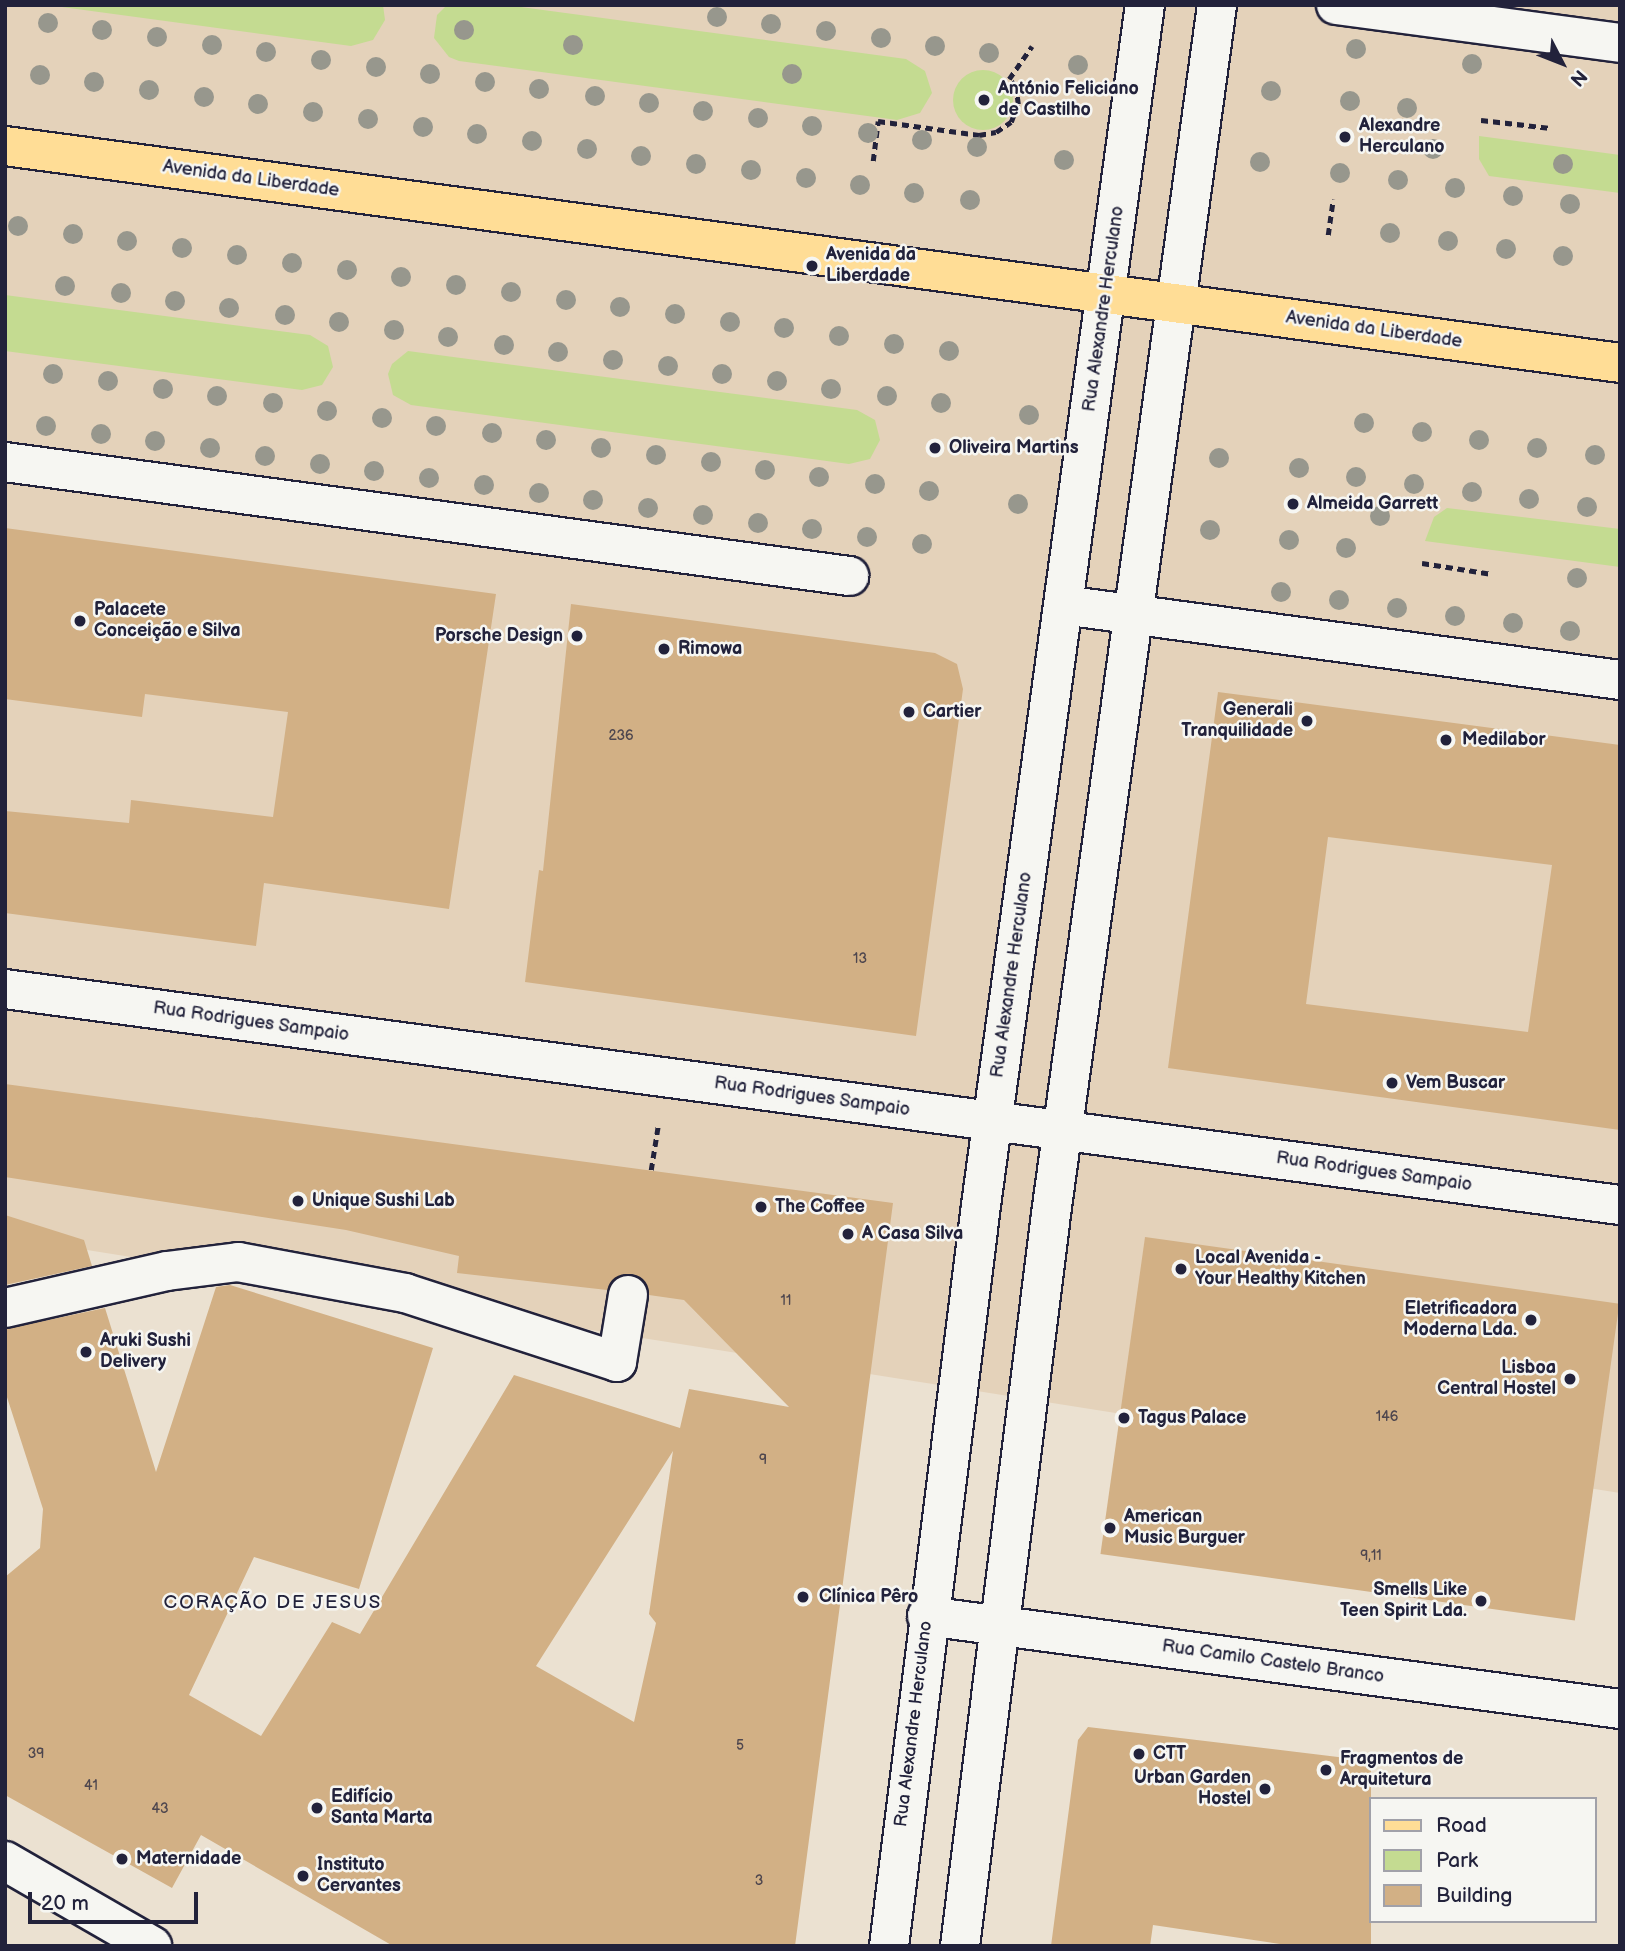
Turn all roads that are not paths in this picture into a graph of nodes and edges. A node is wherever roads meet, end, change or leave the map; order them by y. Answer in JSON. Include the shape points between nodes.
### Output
{"nodes":[{"id":1,"x":1145,"y":5,"type":"edge"},
{"id":2,"x":1217,"y":5,"type":"edge"},
{"id":3,"x":1336,"y":5,"type":"edge"},
{"id":4,"x":1620,"y":43,"type":"edge"},
{"id":5,"x":5,"y":146,"type":"edge"},
{"id":6,"x":1105,"y":294,"type":"junction"},
{"id":7,"x":1175,"y":303,"type":"junction"},
{"id":8,"x":1620,"y":363,"type":"edge"},
{"id":9,"x":5,"y":462,"type":"edge"},
{"id":10,"x":849,"y":576,"type":"dead end"},
{"id":11,"x":1063,"y":605,"type":"junction"},
{"id":12,"x":1133,"y":615,"type":"junction"},
{"id":13,"x":1620,"y":680,"type":"edge"},
{"id":14,"x":5,"y":989,"type":"edge"},
{"id":15,"x":992,"y":1122,"type":"junction"},
{"id":16,"x":1062,"y":1131,"type":"junction"},
{"id":17,"x":1620,"y":1205,"type":"edge"},
{"id":18,"x":628,"y":1295,"type":"dead end"},
{"id":19,"x":5,"y":1308,"type":"edge"},
{"id":20,"x":927,"y":1616,"type":"junction"},
{"id":21,"x":1000,"y":1626,"type":"junction"},
{"id":22,"x":1620,"y":1709,"type":"edge"},
{"id":23,"x":5,"y":1861,"type":"edge"},
{"id":24,"x":152,"y":1946,"type":"edge"},
{"id":25,"x":889,"y":1946,"type":"edge"},
{"id":26,"x":960,"y":1946,"type":"edge"}],
"edges":[{"from":1,"to":6,"type":"street","name":"Rua Alexandre Herculano"},
{"from":2,"to":7,"type":"street"},
{"from":3,"to":4,"type":"street"},
{"from":5,"to":6,"type":"main road","name":"Avenida da Liberdade"},
{"from":6,"to":7,"type":"main road","name":"Avenida da Liberdade"},
{"from":6,"to":11,"type":"street","name":"Rua Alexandre Herculano"},
{"from":7,"to":8,"type":"main road","name":"Avenida da Liberdade"},
{"from":7,"to":12,"type":"street"},
{"from":9,"to":10,"type":"street"},
{"from":11,"to":12,"type":"street"},
{"from":11,"to":15,"type":"street","name":"Rua Alexandre Herculano"},
{"from":12,"to":13,"type":"street"},
{"from":12,"to":16,"type":"street"},
{"from":14,"to":15,"type":"street","name":"Rua Rodrigues Sampaio"},
{"from":15,"to":16,"type":"street","name":"Rua Rodrigues Sampaio"},
{"from":15,"to":20,"type":"street","name":"Rua Alexandre Herculano"},
{"from":16,"to":17,"type":"street","name":"Rua Rodrigues Sampaio"},
{"from":16,"to":21,"type":"street"},
{"from":18,"to":19,"type":"street","via":[[617,1362],[405,1293],[235,1262],[167,1271]]},
{"from":20,"to":21,"type":"street","name":"Rua Camilo Castelo Branco"},
{"from":20,"to":25,"type":"street","name":"Rua Alexandre Herculano"},
{"from":21,"to":22,"type":"street","name":"Rua Camilo Castelo Branco"},
{"from":21,"to":26,"type":"street"},
{"from":23,"to":24,"type":"street"}]}
